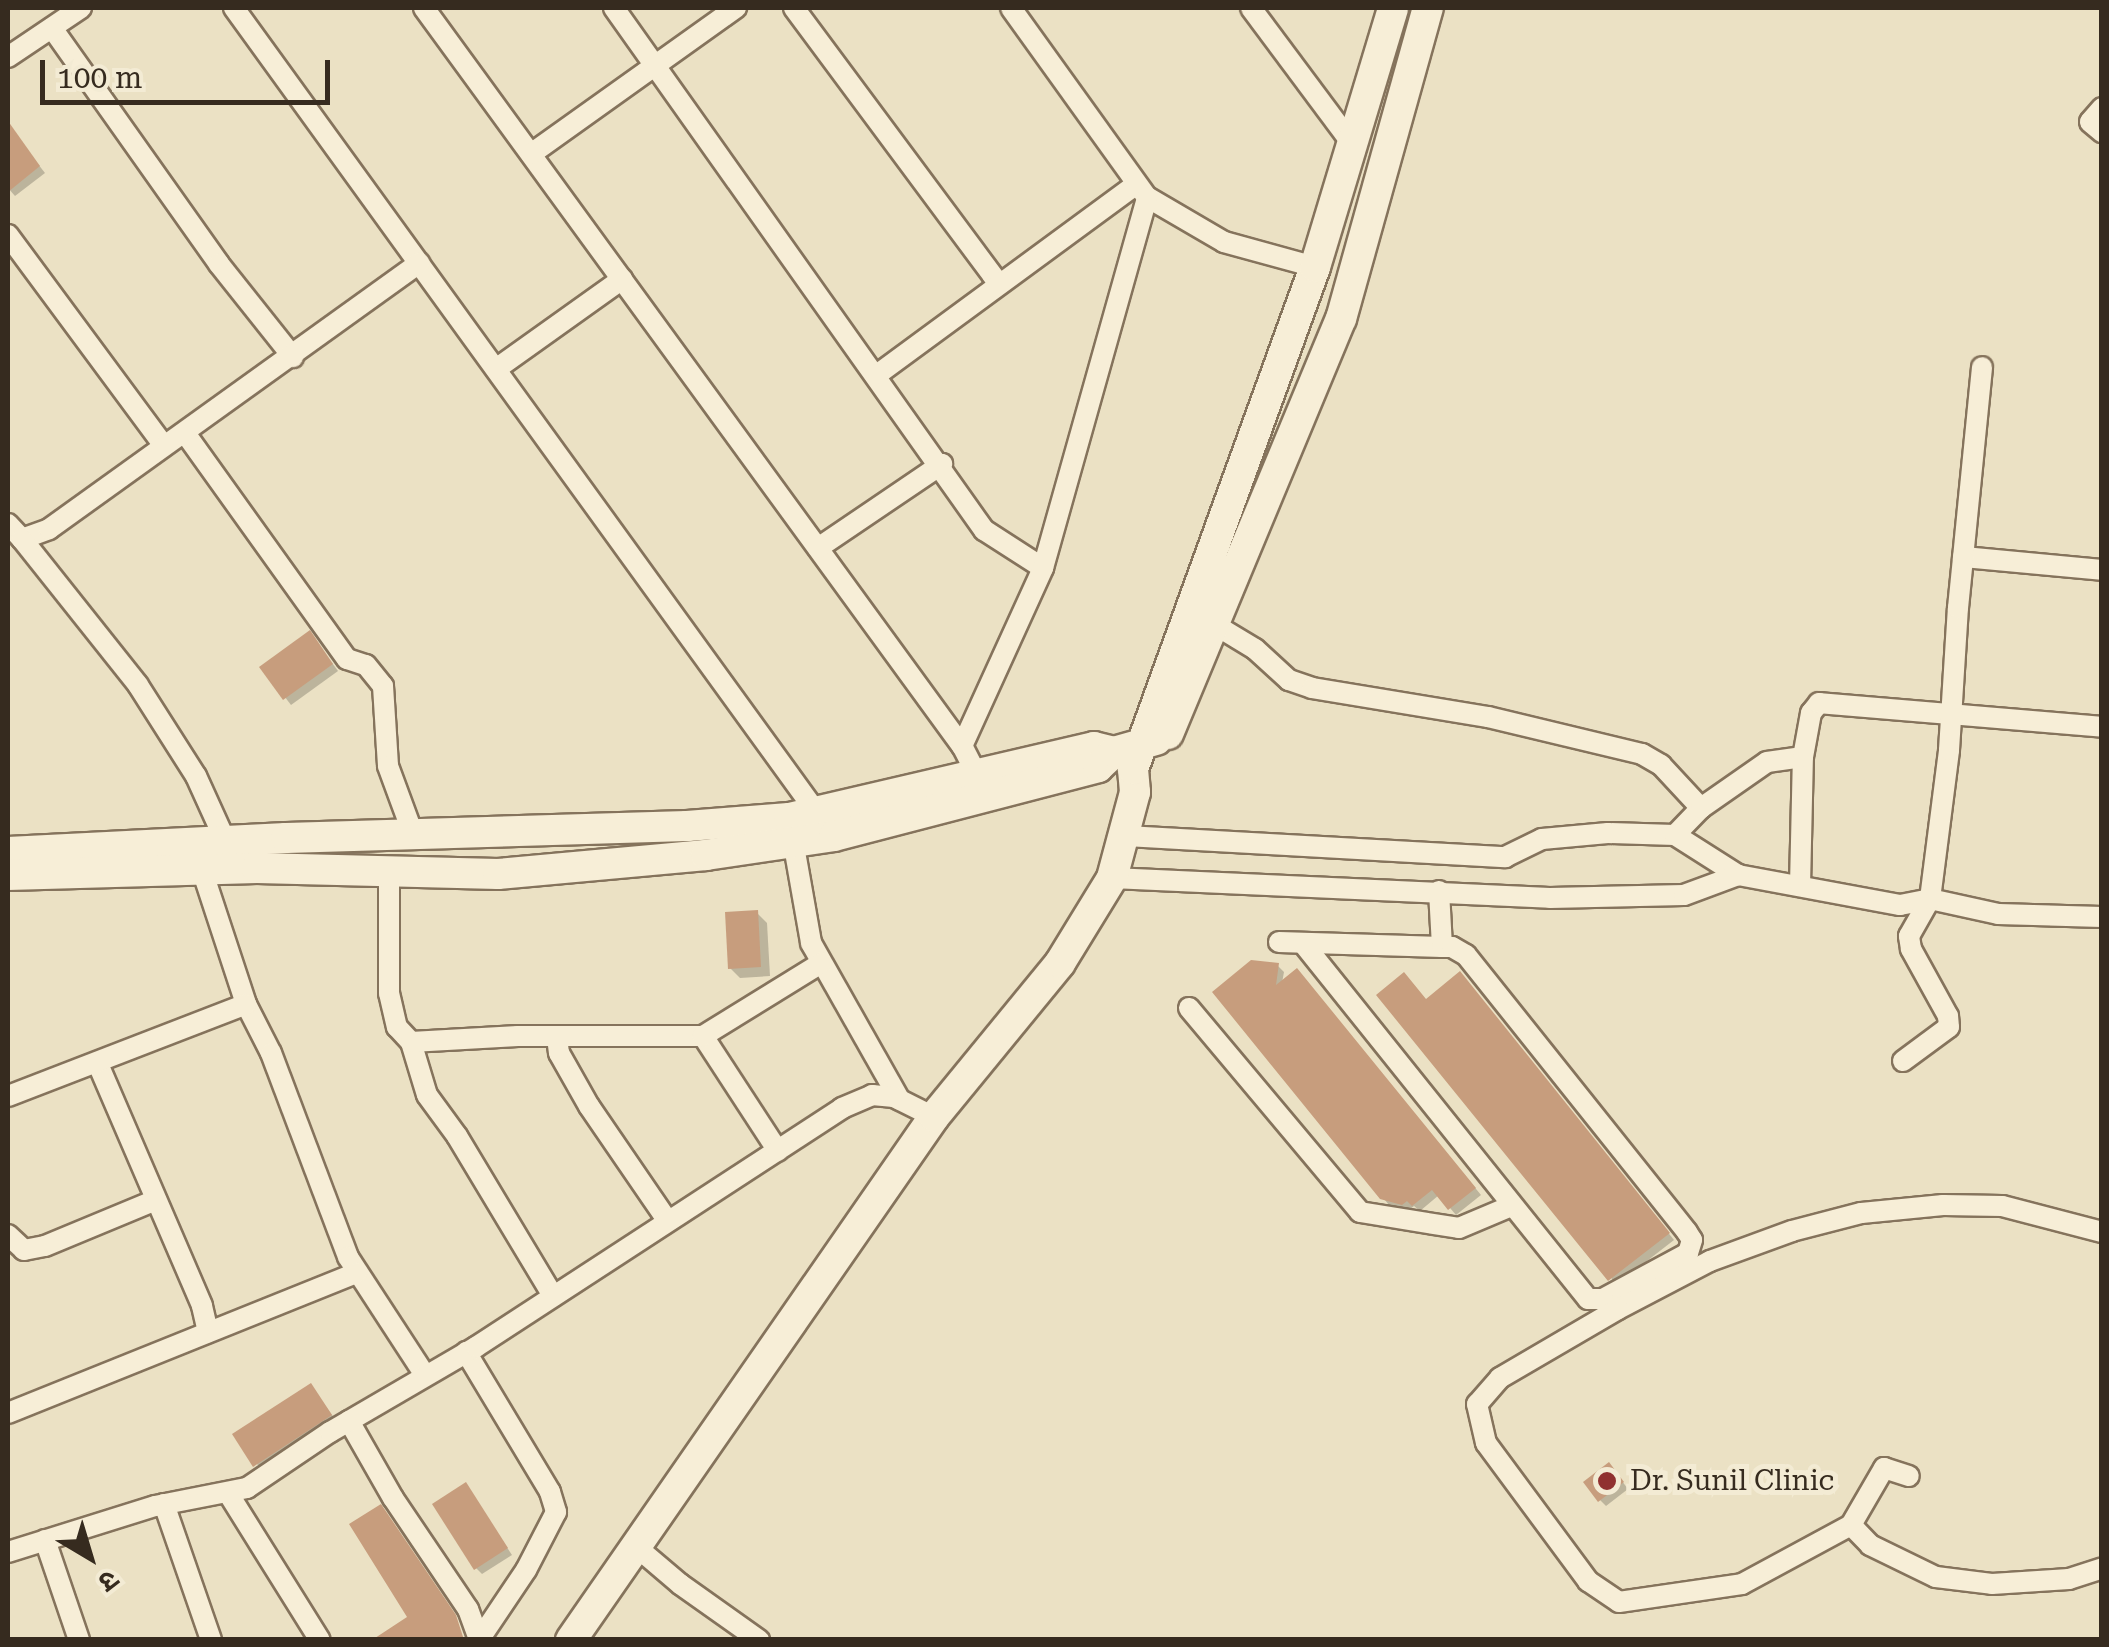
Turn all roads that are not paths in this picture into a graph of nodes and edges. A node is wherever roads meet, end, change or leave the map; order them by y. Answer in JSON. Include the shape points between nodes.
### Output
{"nodes":[{"id":1,"x":80,"y":8,"type":"edge"},
{"id":2,"x":234,"y":8,"type":"edge"},
{"id":3,"x":424,"y":8,"type":"edge"},
{"id":4,"x":614,"y":8,"type":"edge"},
{"id":5,"x":736,"y":8,"type":"edge"},
{"id":6,"x":794,"y":8,"type":"edge"},
{"id":7,"x":1011,"y":8,"type":"edge"},
{"id":8,"x":1251,"y":8,"type":"edge"},
{"id":9,"x":1394,"y":8,"type":"edge"},
{"id":10,"x":1428,"y":8,"type":"edge"},
{"id":11,"x":52,"y":28,"type":"junction"},
{"id":12,"x":8,"y":57,"type":"edge"},
{"id":13,"x":655,"y":64,"type":"junction"},
{"id":14,"x":2102,"y":108,"type":"edge"},
{"id":15,"x":2102,"y":132,"type":"edge"},
{"id":16,"x":1351,"y":142,"type":"junction"},
{"id":17,"x":530,"y":154,"type":"junction"},
{"id":18,"x":1141,"y":191,"type":"junction"},
{"id":19,"x":8,"y":236,"type":"edge"},
{"id":20,"x":419,"y":263,"type":"junction"},
{"id":21,"x":1315,"y":268,"type":"junction"},
{"id":22,"x":622,"y":279,"type":"junction"},
{"id":23,"x":998,"y":283,"type":"junction"},
{"id":24,"x":293,"y":356,"type":"junction"},
{"id":25,"x":1982,"y":366,"type":"dead end"},
{"id":26,"x":496,"y":368,"type":"junction"},
{"id":27,"x":878,"y":374,"type":"junction"},
{"id":28,"x":185,"y":432,"type":"junction"},
{"id":29,"x":164,"y":446,"type":"junction"},
{"id":30,"x":942,"y":464,"type":"junction"},
{"id":31,"x":14,"y":531,"type":"edge"},
{"id":32,"x":818,"y":548,"type":"junction"},
{"id":33,"x":1963,"y":558,"type":"junction"},
{"id":34,"x":1042,"y":568,"type":"junction"},
{"id":35,"x":2102,"y":570,"type":"edge"},
{"id":36,"x":1212,"y":624,"type":"junction"},
{"id":37,"x":1950,"y":717,"type":"junction"},
{"id":38,"x":2102,"y":727,"type":"edge"},
{"id":39,"x":1155,"y":740,"type":"junction"},
{"id":40,"x":962,"y":746,"type":"junction"},
{"id":41,"x":1114,"y":752,"type":"junction"},
{"id":42,"x":1803,"y":757,"type":"junction"},
{"id":43,"x":977,"y":775,"type":"junction"},
{"id":44,"x":1701,"y":808,"type":"junction"},
{"id":45,"x":800,"y":824,"type":"junction"},
{"id":46,"x":412,"y":834,"type":"junction"},
{"id":47,"x":1674,"y":835,"type":"junction"},
{"id":48,"x":1126,"y":836,"type":"junction"},
{"id":49,"x":225,"y":840,"type":"junction"},
{"id":50,"x":8,"y":852,"type":"edge"},
{"id":51,"x":1504,"y":857,"type":"junction"},
{"id":52,"x":202,"y":870,"type":"junction"},
{"id":53,"x":389,"y":872,"type":"junction"},
{"id":54,"x":1738,"y":875,"type":"junction"},
{"id":55,"x":8,"y":876,"type":"edge"},
{"id":56,"x":1112,"y":878,"type":"junction"},
{"id":57,"x":1800,"y":886,"type":"junction"},
{"id":58,"x":1439,"y":891,"type":"junction"},
{"id":59,"x":1504,"y":894,"type":"junction"},
{"id":60,"x":1930,"y":899,"type":"junction"},
{"id":61,"x":2102,"y":917,"type":"edge"},
{"id":62,"x":1279,"y":942,"type":"dead end"},
{"id":63,"x":1303,"y":943,"type":"junction"},
{"id":64,"x":1442,"y":947,"type":"junction"},
{"id":65,"x":822,"y":963,"type":"junction"},
{"id":66,"x":246,"y":1004,"type":"junction"},
{"id":67,"x":1189,"y":1008,"type":"dead end"},
{"id":68,"x":703,"y":1036,"type":"junction"},
{"id":69,"x":557,"y":1037,"type":"junction"},
{"id":70,"x":411,"y":1042,"type":"junction"},
{"id":71,"x":1903,"y":1061,"type":"dead end"},
{"id":72,"x":98,"y":1064,"type":"junction"},
{"id":73,"x":8,"y":1096,"type":"edge"},
{"id":74,"x":900,"y":1100,"type":"junction"},
{"id":75,"x":934,"y":1117,"type":"junction"},
{"id":76,"x":778,"y":1151,"type":"junction"},
{"id":77,"x":156,"y":1200,"type":"junction"},
{"id":78,"x":1511,"y":1206,"type":"junction"},
{"id":79,"x":668,"y":1220,"type":"junction"},
{"id":80,"x":2102,"y":1232,"type":"edge"},
{"id":81,"x":8,"y":1235,"type":"edge"},
{"id":82,"x":16,"y":1256,"type":"edge"},
{"id":83,"x":357,"y":1273,"type":"junction"},
{"id":84,"x":552,"y":1296,"type":"junction"},
{"id":85,"x":208,"y":1332,"type":"junction"},
{"id":86,"x":466,"y":1352,"type":"junction"},
{"id":87,"x":424,"y":1375,"type":"junction"},
{"id":88,"x":8,"y":1412,"type":"edge"},
{"id":89,"x":349,"y":1421,"type":"junction"},
{"id":90,"x":1909,"y":1476,"type":"dead end"},
{"id":91,"x":228,"y":1492,"type":"junction"},
{"id":92,"x":164,"y":1504,"type":"junction"},
{"id":93,"x":1851,"y":1525,"type":"junction"},
{"id":94,"x":45,"y":1540,"type":"junction"},
{"id":95,"x":634,"y":1544,"type":"junction"},
{"id":96,"x":8,"y":1552,"type":"edge"},
{"id":97,"x":2102,"y":1568,"type":"edge"},
{"id":98,"x":78,"y":1640,"type":"edge"},
{"id":99,"x":211,"y":1640,"type":"edge"},
{"id":100,"x":320,"y":1640,"type":"edge"},
{"id":101,"x":479,"y":1640,"type":"edge"},
{"id":102,"x":571,"y":1640,"type":"edge"},
{"id":103,"x":759,"y":1640,"type":"edge"}],
"edges":[{"from":1,"to":11,"type":"street"},
{"from":2,"to":20,"type":"street"},
{"from":3,"to":17,"type":"street"},
{"from":4,"to":13,"type":"street"},
{"from":5,"to":13,"type":"street"},
{"from":6,"to":23,"type":"street"},
{"from":7,"to":18,"type":"street"},
{"from":8,"to":16,"type":"street"},
{"from":9,"to":16,"type":"street"},
{"from":10,"to":36,"type":"street","via":[[1341,320]]},
{"from":11,"to":12,"type":"street"},
{"from":11,"to":24,"type":"street","via":[[219,264]]},
{"from":13,"to":17,"type":"street"},
{"from":13,"to":27,"type":"street"},
{"from":14,"to":15,"type":"street","via":[[2090,122]]},
{"from":16,"to":21,"type":"street"},
{"from":17,"to":22,"type":"street"},
{"from":18,"to":21,"type":"street","via":[[1224,242]]},
{"from":18,"to":23,"type":"street"},
{"from":18,"to":34,"type":"street"},
{"from":19,"to":29,"type":"street"},
{"from":20,"to":24,"type":"street"},
{"from":20,"to":26,"type":"street"},
{"from":21,"to":39,"type":"street"},
{"from":22,"to":26,"type":"street"},
{"from":22,"to":32,"type":"street"},
{"from":23,"to":27,"type":"street"},
{"from":24,"to":28,"type":"street"},
{"from":25,"to":33,"type":"street"},
{"from":26,"to":45,"type":"street"},
{"from":27,"to":30,"type":"street"},
{"from":28,"to":29,"type":"street"},
{"from":28,"to":46,"type":"street","via":[[347,660],[366,666],[383,686],[388,766]]},
{"from":29,"to":31,"type":"street","via":[[50,529]]},
{"from":30,"to":32,"type":"street"},
{"from":30,"to":34,"type":"street","via":[[984,530]]},
{"from":31,"to":49,"type":"street","via":[[138,685],[214,808]]},
{"from":32,"to":40,"type":"street"},
{"from":33,"to":35,"type":"street"},
{"from":33,"to":37,"type":"street"},
{"from":34,"to":40,"type":"street"},
{"from":36,"to":39,"type":"street"},
{"from":36,"to":44,"type":"street","via":[[1290,680],[1312,688],[1628,748],[1661,765]]},
{"from":37,"to":38,"type":"street"},
{"from":37,"to":42,"type":"street","via":[[1819,703]]},
{"from":37,"to":60,"type":"street"},
{"from":39,"to":41,"type":"street"},
{"from":39,"to":48,"type":"street","via":[[1153,775],[1135,792]]},
{"from":40,"to":43,"type":"street"},
{"from":41,"to":43,"type":"street","via":[[1094,746]]},
{"from":41,"to":45,"type":"street","via":[[1098,767],[834,836]]},
{"from":42,"to":44,"type":"street","via":[[1767,762]]},
{"from":42,"to":57,"type":"street"},
{"from":43,"to":45,"type":"street"},
{"from":44,"to":47,"type":"street"},
{"from":45,"to":46,"type":"street"},
{"from":45,"to":53,"type":"street","via":[[706,856],[498,874]]},
{"from":45,"to":65,"type":"street","via":[[811,942]]},
{"from":46,"to":49,"type":"street"},
{"from":47,"to":51,"type":"street","via":[[1542,839]]},
{"from":47,"to":54,"type":"street"},
{"from":48,"to":51,"type":"street"},
{"from":48,"to":56,"type":"street"},
{"from":49,"to":50,"type":"street"},
{"from":51,"to":59,"type":"street"},
{"from":52,"to":53,"type":"street"},
{"from":52,"to":55,"type":"street"},
{"from":52,"to":66,"type":"street"},
{"from":53,"to":70,"type":"street","via":[[389,994],[397,1028]]},
{"from":54,"to":57,"type":"street"},
{"from":54,"to":59,"type":"street","via":[[1684,895]]},
{"from":56,"to":58,"type":"street"},
{"from":56,"to":75,"type":"street","via":[[1060,964]]},
{"from":57,"to":60,"type":"street","via":[[1900,905]]},
{"from":58,"to":59,"type":"street"},
{"from":58,"to":64,"type":"street"},
{"from":60,"to":61,"type":"street","via":[[1998,914]]},
{"from":60,"to":71,"type":"street","via":[[1908,942],[1949,1027]]},
{"from":62,"to":63,"type":"street"},
{"from":63,"to":64,"type":"street"},
{"from":63,"to":78,"type":"street"},
{"from":64,"to":78,"type":"street","via":[[1466,955],[1687,1232],[1692,1247],[1678,1261],[1596,1302]]},
{"from":65,"to":68,"type":"street"},
{"from":65,"to":74,"type":"street"},
{"from":66,"to":72,"type":"street"},
{"from":66,"to":83,"type":"street"},
{"from":67,"to":78,"type":"street","via":[[1360,1212],[1459,1228]]},
{"from":68,"to":69,"type":"street"},
{"from":68,"to":76,"type":"street"},
{"from":69,"to":70,"type":"street"},
{"from":69,"to":79,"type":"street","via":[[588,1106]]},
{"from":70,"to":84,"type":"street","via":[[427,1095]]},
{"from":72,"to":73,"type":"street"},
{"from":72,"to":77,"type":"street"},
{"from":74,"to":75,"type":"street"},
{"from":74,"to":76,"type":"street","via":[[872,1095]]},
{"from":75,"to":95,"type":"street"},
{"from":76,"to":79,"type":"street"},
{"from":77,"to":82,"type":"street"},
{"from":77,"to":85,"type":"street"},
{"from":79,"to":84,"type":"street"},
{"from":80,"to":93,"type":"street","via":[[2002,1206],[1943,1205],[1861,1213],[1792,1231],[1710,1261],[1618,1309],[1500,1378],[1477,1404],[1486,1443],[1588,1581],[1619,1602],[1742,1584]]},
{"from":81,"to":82,"type":"street"},
{"from":83,"to":85,"type":"street"},
{"from":83,"to":87,"type":"street"},
{"from":84,"to":86,"type":"street"},
{"from":85,"to":88,"type":"street"},
{"from":86,"to":87,"type":"street"},
{"from":86,"to":101,"type":"street","via":[[556,1512]]},
{"from":87,"to":89,"type":"street"},
{"from":89,"to":91,"type":"street","via":[[247,1488]]},
{"from":89,"to":101,"type":"street","via":[[468,1609]]},
{"from":90,"to":93,"type":"street","via":[[1884,1468]]},
{"from":91,"to":92,"type":"street"},
{"from":91,"to":100,"type":"street"},
{"from":92,"to":94,"type":"street"},
{"from":92,"to":99,"type":"street"},
{"from":93,"to":97,"type":"street","via":[[1870,1545],[1936,1578],[1992,1584],[2069,1578]]},
{"from":94,"to":96,"type":"street"},
{"from":94,"to":98,"type":"street"},
{"from":95,"to":102,"type":"street"},
{"from":95,"to":103,"type":"street"}]}
